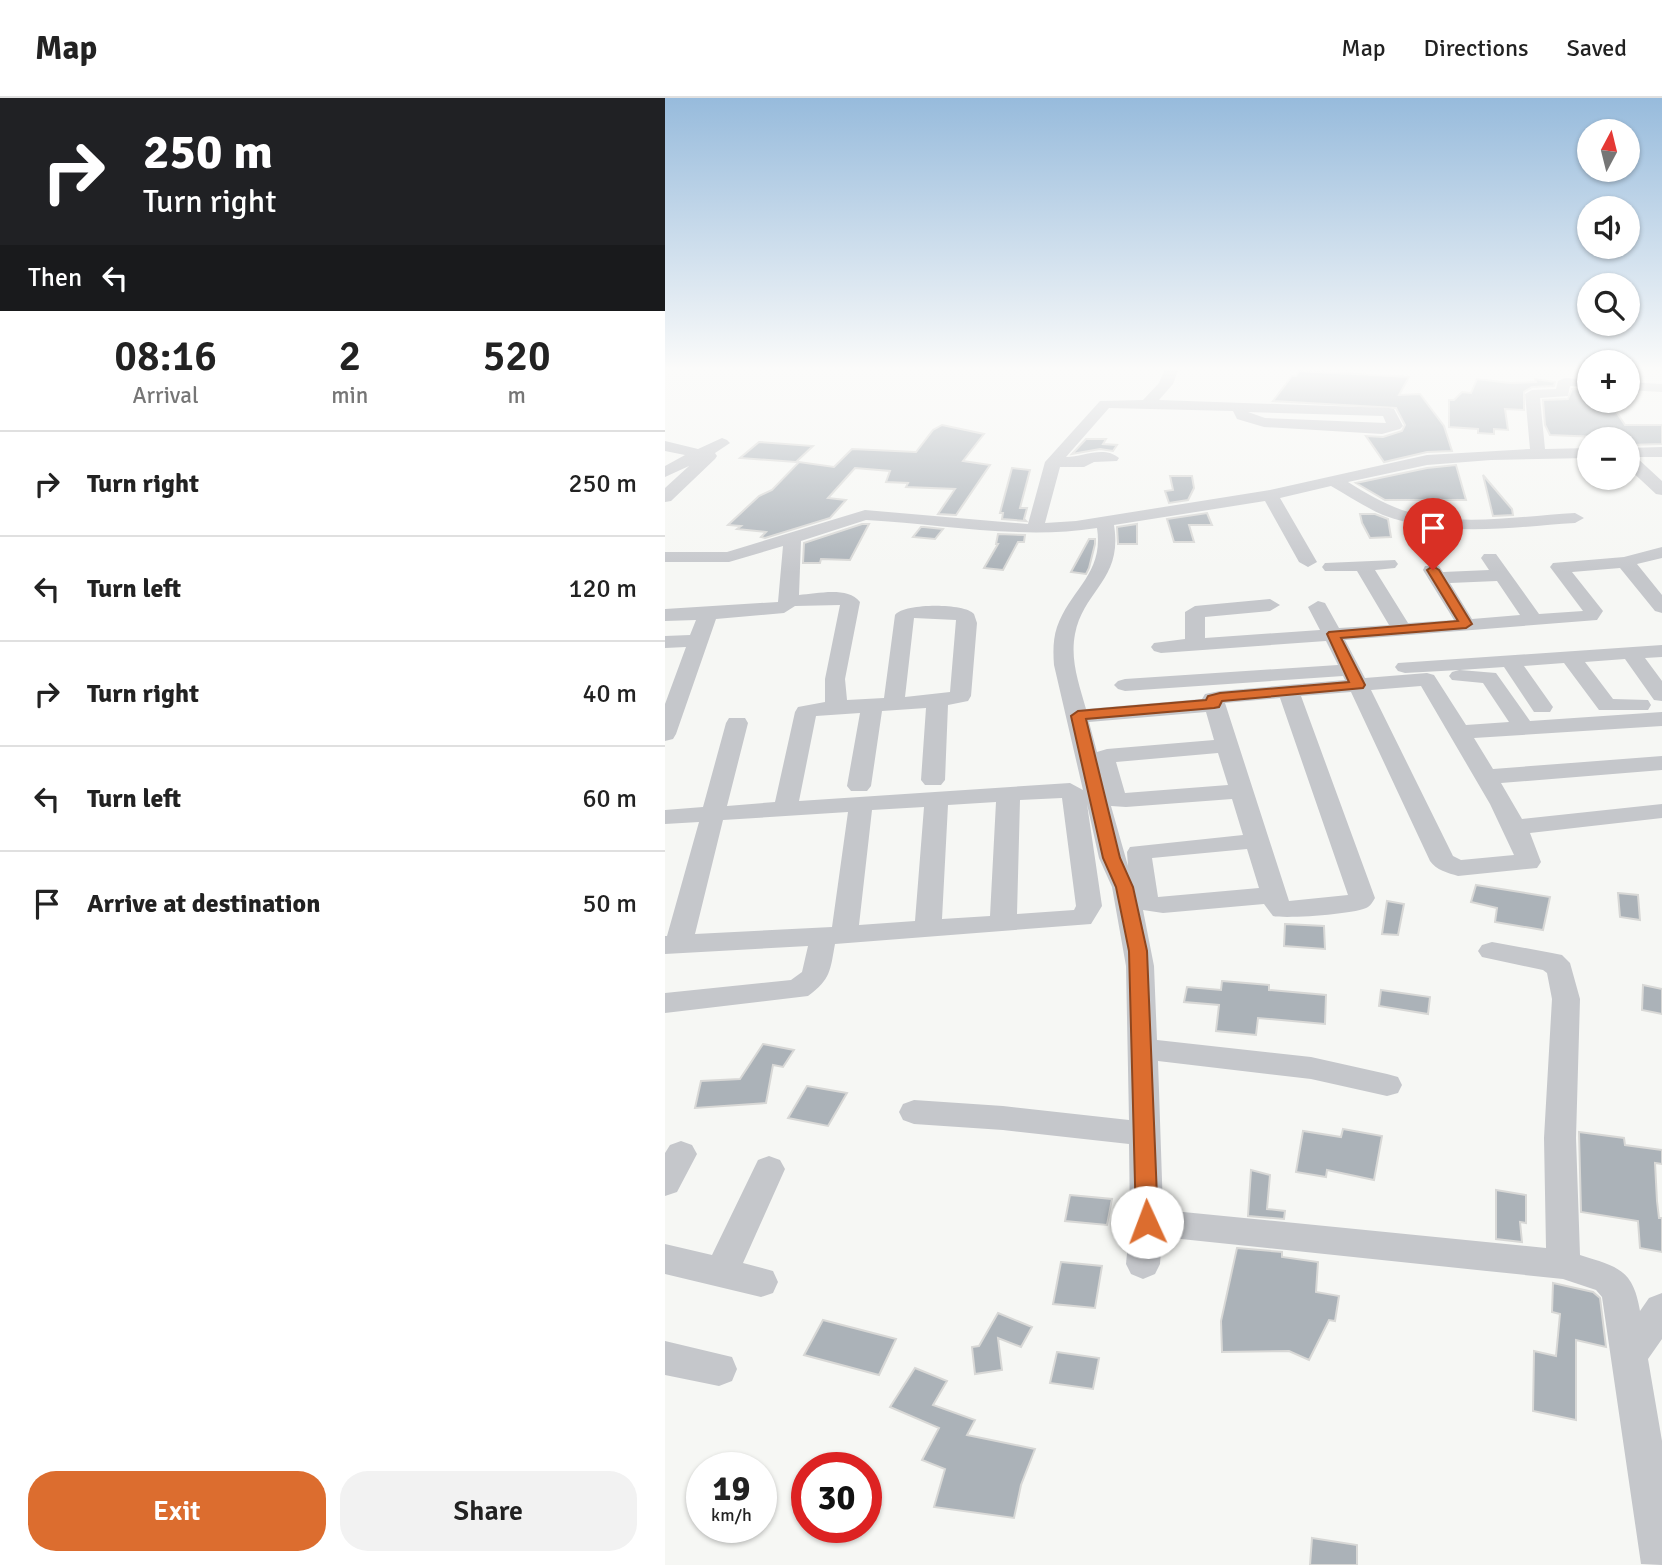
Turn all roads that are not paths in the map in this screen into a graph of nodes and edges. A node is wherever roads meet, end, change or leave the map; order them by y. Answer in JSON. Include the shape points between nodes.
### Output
{"nodes":[{"id":1,"x":1076,"y":436,"type":"edge"},
{"id":2,"x":1536,"y":436,"type":"edge"},
{"id":3,"x":722,"y":443,"type":"dead end"},
{"id":4,"x":665,"y":446,"type":"edge"},
{"id":5,"x":1662,"y":452,"type":"edge"},
{"id":6,"x":1577,"y":453,"type":"edge"},
{"id":7,"x":702,"y":454,"type":"junction"},
{"id":8,"x":1538,"y":454,"type":"junction"},
{"id":9,"x":1640,"y":454,"type":"edge"},
{"id":10,"x":1111,"y":458,"type":"dead end"},
{"id":11,"x":1053,"y":462,"type":"junction"},
{"id":12,"x":1640,"y":468,"type":"edge"},
{"id":13,"x":665,"y":472,"type":"edge"},
{"id":14,"x":1336,"y":481,"type":"junction"},
{"id":15,"x":1662,"y":490,"type":"edge"},
{"id":16,"x":1270,"y":495,"type":"junction"},
{"id":17,"x":665,"y":497,"type":"edge"},
{"id":18,"x":1575,"y":518,"type":"dead end"},
{"id":19,"x":1105,"y":522,"type":"junction"},
{"id":20,"x":1035,"y":528,"type":"junction"},
{"id":21,"x":792,"y":537,"type":"junction"},
{"id":22,"x":1662,"y":552,"type":"edge"},
{"id":23,"x":665,"y":557,"type":"edge"},
{"id":24,"x":1490,"y":558,"type":"dead end"},
{"id":25,"x":1308,"y":562,"type":"dead end"},
{"id":26,"x":1625,"y":562,"type":"junction"},
{"id":27,"x":1389,"y":564,"type":"dead end"},
{"id":28,"x":1362,"y":565,"type":"junction"},
{"id":29,"x":1331,"y":567,"type":"dead end"},
{"id":30,"x":1502,"y":575,"type":"junction"},
{"id":31,"x":1318,"y":607,"type":"dead end"},
{"id":32,"x":1662,"y":607,"type":"edge"},
{"id":33,"x":784,"y":612,"type":"junction"},
{"id":34,"x":708,"y":614,"type":"junction"},
{"id":35,"x":665,"y":615,"type":"edge"},
{"id":36,"x":1534,"y":621,"type":"junction"},
{"id":37,"x":1466,"y":624,"type":"junction"},
{"id":38,"x":1402,"y":629,"type":"junction"},
{"id":39,"x":1262,"y":634,"type":"dead end"},
{"id":40,"x":1333,"y":634,"type":"junction"},
{"id":41,"x":697,"y":641,"type":"junction"},
{"id":42,"x":665,"y":642,"type":"edge"},
{"id":43,"x":1195,"y":643,"type":"junction"},
{"id":44,"x":1161,"y":647,"type":"dead end"},
{"id":45,"x":1662,"y":651,"type":"edge"},
{"id":46,"x":1631,"y":654,"type":"junction"},
{"id":47,"x":1570,"y":657,"type":"junction"},
{"id":48,"x":1510,"y":661,"type":"junction"},
{"id":49,"x":675,"y":672,"type":"edge"},
{"id":50,"x":1354,"y":678,"type":"junction"},
{"id":51,"x":1427,"y":679,"type":"junction"},
{"id":52,"x":1125,"y":685,"type":"dead end"},
{"id":53,"x":1289,"y":692,"type":"junction"},
{"id":54,"x":1662,"y":695,"type":"edge"},
{"id":55,"x":937,"y":701,"type":"junction"},
{"id":56,"x":883,"y":704,"type":"junction"},
{"id":57,"x":1214,"y":704,"type":"junction"},
{"id":58,"x":1662,"y":704,"type":"edge"},
{"id":59,"x":836,"y":707,"type":"junction"},
{"id":60,"x":1542,"y":707,"type":"dead end"},
{"id":61,"x":1078,"y":716,"type":"junction"},
{"id":62,"x":1662,"y":719,"type":"edge"},
{"id":63,"x":737,"y":723,"type":"dead end"},
{"id":64,"x":1524,"y":728,"type":"junction"},
{"id":65,"x":1462,"y":732,"type":"junction"},
{"id":66,"x":665,"y":734,"type":"edge"},
{"id":67,"x":1226,"y":746,"type":"junction"},
{"id":68,"x":1662,"y":763,"type":"edge"},
{"id":69,"x":1485,"y":777,"type":"junction"},
{"id":70,"x":935,"y":790,"type":"junction"},
{"id":71,"x":1241,"y":791,"type":"junction"},
{"id":72,"x":1008,"y":793,"type":"junction"},
{"id":73,"x":860,"y":795,"type":"junction"},
{"id":74,"x":786,"y":808,"type":"junction"},
{"id":75,"x":1662,"y":811,"type":"edge"},
{"id":76,"x":712,"y":813,"type":"junction"},
{"id":77,"x":665,"y":817,"type":"edge"},
{"id":78,"x":1514,"y":827,"type":"junction"},
{"id":79,"x":1257,"y":841,"type":"junction"},
{"id":80,"x":1274,"y":895,"type":"junction"},
{"id":81,"x":1003,"y":924,"type":"junction"},
{"id":82,"x":927,"y":928,"type":"junction"},
{"id":83,"x":834,"y":936,"type":"junction"},
{"id":84,"x":672,"y":944,"type":"edge"},
{"id":85,"x":1492,"y":951,"type":"dead end"},
{"id":86,"x":665,"y":1003,"type":"edge"},
{"id":87,"x":1142,"y":1049,"type":"junction"},
{"id":88,"x":1387,"y":1085,"type":"dead end"},
{"id":89,"x":914,"y":1112,"type":"dead end"},
{"id":90,"x":1144,"y":1134,"type":"junction"},
{"id":91,"x":681,"y":1154,"type":"dead end"},
{"id":92,"x":769,"y":1169,"type":"dead end"},
{"id":93,"x":665,"y":1183,"type":"edge"},
{"id":94,"x":1147,"y":1222,"type":"junction"},
{"id":95,"x":665,"y":1259,"type":"edge"},
{"id":96,"x":1143,"y":1264,"type":"dead end"},
{"id":97,"x":1563,"y":1264,"type":"junction"},
{"id":98,"x":722,"y":1271,"type":"junction"},
{"id":99,"x":761,"y":1282,"type":"dead end"},
{"id":100,"x":1662,"y":1309,"type":"edge"},
{"id":101,"x":1631,"y":1353,"type":"junction"},
{"id":102,"x":665,"y":1358,"type":"edge"},
{"id":103,"x":719,"y":1369,"type":"dead end"},
{"id":104,"x":1662,"y":1564,"type":"edge"}],
"edges":[{"from":1,"to":11,"type":"street"},
{"from":2,"to":8,"type":"street"},
{"from":3,"to":7,"type":"street"},
{"from":4,"to":7,"type":"street"},
{"from":5,"to":9,"type":"street"},
{"from":6,"to":8,"type":"street"},
{"from":7,"to":13,"type":"street"},
{"from":7,"to":17,"type":"street","via":[[709,456]]},
{"from":8,"to":14,"type":"street","via":[[1445,458]]},
{"from":10,"to":11,"type":"street"},
{"from":11,"to":20,"type":"street"},
{"from":12,"to":15,"type":"street"},
{"from":14,"to":16,"type":"street"},
{"from":14,"to":18,"type":"street","via":[[1398,514],[1416,518],[1458,523]]},
{"from":16,"to":19,"type":"street"},
{"from":16,"to":25,"type":"street"},
{"from":19,"to":20,"type":"street"},
{"from":19,"to":61,"type":"street","via":[[1110,550],[1107,562],[1069,622],[1063,641],[1064,665]]},
{"from":20,"to":21,"type":"street","via":[[865,515]]},
{"from":21,"to":23,"type":"street","via":[[729,557]]},
{"from":21,"to":33,"type":"street"},
{"from":22,"to":26,"type":"street"},
{"from":24,"to":30,"type":"street"},
{"from":26,"to":32,"type":"street"},
{"from":26,"to":36,"type":"street","via":[[1559,567],[1594,614]]},
{"from":27,"to":28,"type":"street"},
{"from":28,"to":29,"type":"street"},
{"from":28,"to":38,"type":"street"},
{"from":30,"to":36,"type":"street"},
{"from":30,"to":37,"type":"street","via":[[1435,574]]},
{"from":31,"to":40,"type":"street"},
{"from":33,"to":34,"type":"street"},
{"from":33,"to":59,"type":"street","via":[[840,598],[850,602],[835,679]]},
{"from":34,"to":35,"type":"street"},
{"from":34,"to":41,"type":"street"},
{"from":36,"to":37,"type":"street"},
{"from":37,"to":38,"type":"street"},
{"from":38,"to":40,"type":"street"},
{"from":39,"to":43,"type":"street","via":[[1260,606],[1195,612]]},
{"from":40,"to":43,"type":"street"},
{"from":40,"to":50,"type":"street"},
{"from":41,"to":42,"type":"street"},
{"from":41,"to":49,"type":"street"},
{"from":43,"to":44,"type":"street"},
{"from":45,"to":46,"type":"street"},
{"from":46,"to":47,"type":"street"},
{"from":46,"to":54,"type":"street"},
{"from":47,"to":48,"type":"street"},
{"from":47,"to":58,"type":"street","via":[[1607,705]]},
{"from":48,"to":50,"type":"street"},
{"from":48,"to":60,"type":"street"},
{"from":49,"to":66,"type":"street"},
{"from":50,"to":51,"type":"street"},
{"from":50,"to":52,"type":"street"},
{"from":50,"to":53,"type":"street"},
{"from":50,"to":78,"type":"street","via":[[1443,861],[1458,868],[1528,862]]},
{"from":51,"to":64,"type":"street","via":[[1489,677]]},
{"from":51,"to":65,"type":"street"},
{"from":53,"to":57,"type":"street","via":[[1220,697],[1213,699]]},
{"from":53,"to":80,"type":"street","via":[[1362,898],[1340,906],[1282,910]]},
{"from":55,"to":56,"type":"street"},
{"from":55,"to":56,"type":"street","via":[[960,694],[967,623],[960,613],[905,615]]},
{"from":55,"to":70,"type":"street"},
{"from":56,"to":59,"type":"street"},
{"from":56,"to":73,"type":"street"},
{"from":57,"to":61,"type":"street"},
{"from":57,"to":67,"type":"street"},
{"from":59,"to":74,"type":"street","via":[[811,709],[805,714]]},
{"from":61,"to":87,"type":"street","via":[[1101,819],[1125,887],[1136,937]]},
{"from":62,"to":64,"type":"street"},
{"from":63,"to":76,"type":"street"},
{"from":64,"to":65,"type":"street"},
{"from":65,"to":69,"type":"street"},
{"from":67,"to":71,"type":"street"},
{"from":67,"to":71,"type":"street","via":[[1107,756],[1112,794],[1117,800],[1126,800]]},
{"from":68,"to":69,"type":"street"},
{"from":69,"to":78,"type":"street"},
{"from":70,"to":72,"type":"street"},
{"from":70,"to":73,"type":"street"},
{"from":70,"to":82,"type":"street"},
{"from":71,"to":79,"type":"street"},
{"from":72,"to":81,"type":"street"},
{"from":72,"to":81,"type":"street","via":[[1073,792],[1090,905],[1082,918]]},
{"from":73,"to":74,"type":"street"},
{"from":73,"to":83,"type":"street"},
{"from":74,"to":76,"type":"street"},
{"from":75,"to":78,"type":"street"},
{"from":76,"to":77,"type":"street"},
{"from":76,"to":84,"type":"street"},
{"from":79,"to":80,"type":"street"},
{"from":79,"to":80,"type":"street","via":[[1139,852],[1146,901],[1163,905]]},
{"from":81,"to":82,"type":"street"},
{"from":82,"to":83,"type":"street"},
{"from":83,"to":84,"type":"street"},
{"from":83,"to":86,"type":"street","via":[[806,986]]},
{"from":85,"to":97,"type":"street","via":[[1552,962],[1560,970],[1566,999],[1560,1138]]},
{"from":87,"to":88,"type":"street","via":[[1311,1068]]},
{"from":87,"to":90,"type":"street"},
{"from":89,"to":90,"type":"street"},
{"from":90,"to":94,"type":"street"},
{"from":91,"to":93,"type":"street"},
{"from":92,"to":98,"type":"street"},
{"from":94,"to":96,"type":"street"},
{"from":94,"to":97,"type":"street"},
{"from":95,"to":98,"type":"street"},
{"from":97,"to":101,"type":"street","via":[[1608,1279],[1619,1291]]},
{"from":98,"to":99,"type":"street"},
{"from":100,"to":101,"type":"street"},
{"from":101,"to":104,"type":"street"},
{"from":102,"to":103,"type":"street"}]}
